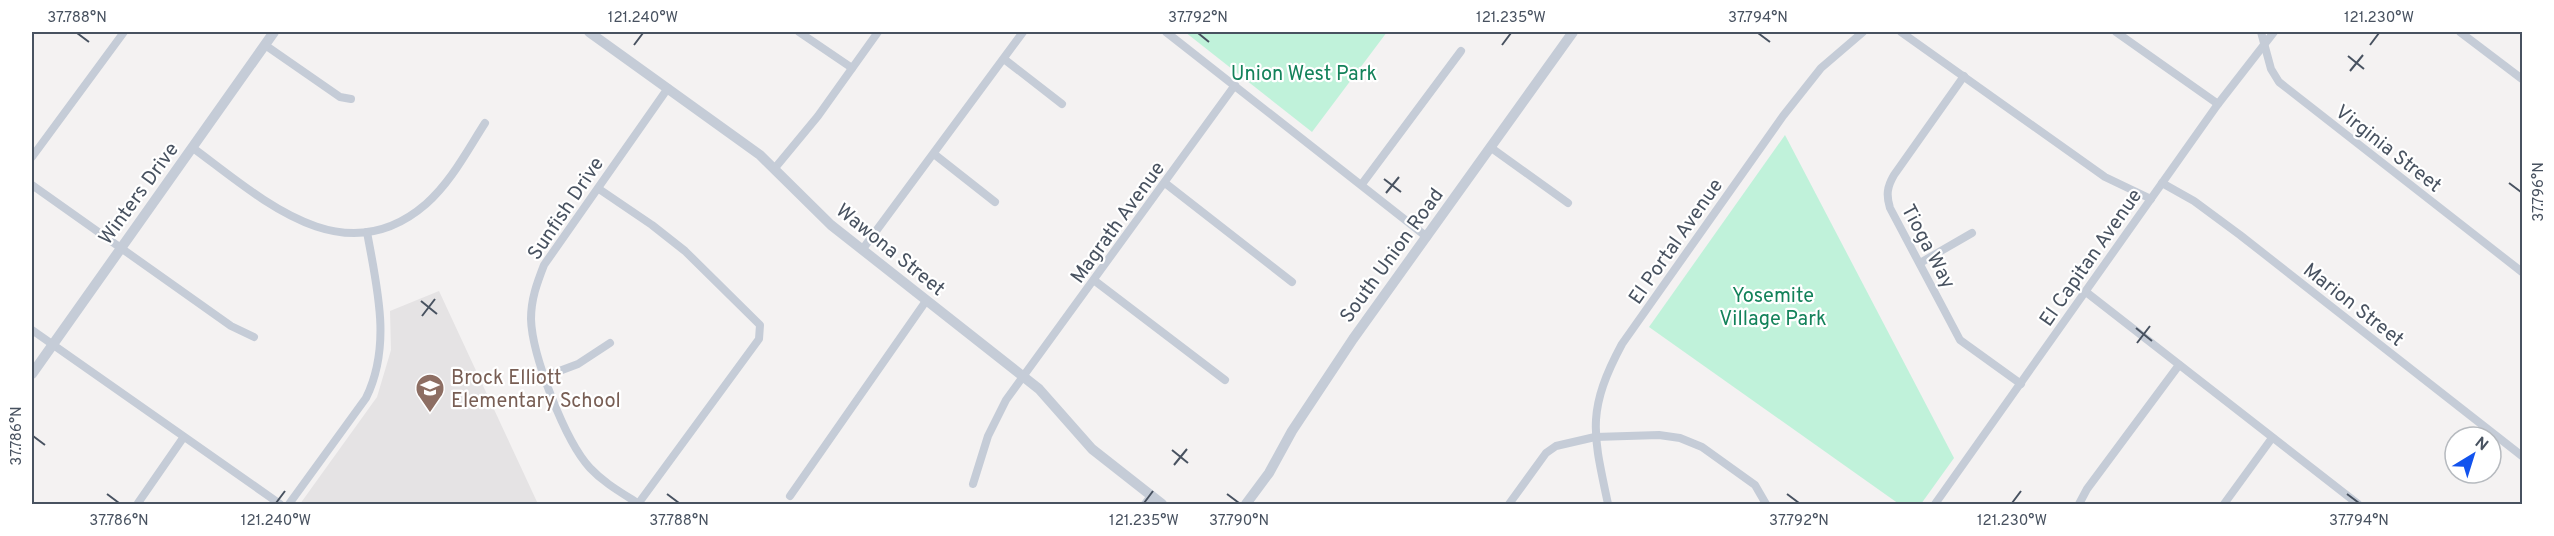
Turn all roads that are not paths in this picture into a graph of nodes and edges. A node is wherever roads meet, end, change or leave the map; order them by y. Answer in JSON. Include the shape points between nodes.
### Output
{"nodes":[{"id":1,"x":124,"y":32,"type":"edge"},
{"id":2,"x":274,"y":32,"type":"edge"},
{"id":3,"x":589,"y":32,"type":"edge"},
{"id":4,"x":799,"y":32,"type":"edge"},
{"id":5,"x":878,"y":32,"type":"edge"},
{"id":6,"x":1023,"y":32,"type":"edge"},
{"id":7,"x":1573,"y":32,"type":"edge"},
{"id":8,"x":1863,"y":32,"type":"edge"},
{"id":9,"x":1901,"y":32,"type":"edge"},
{"id":10,"x":2116,"y":32,"type":"edge"},
{"id":11,"x":2261,"y":32,"type":"edge"},
{"id":12,"x":2274,"y":32,"type":"edge"},
{"id":13,"x":2460,"y":32,"type":"edge"},
{"id":14,"x":2476,"y":32,"type":"edge"},
{"id":15,"x":1172,"y":33,"type":"edge"},
{"id":16,"x":2470,"y":39,"type":"junction"},
{"id":17,"x":2265,"y":44,"type":"junction"},
{"id":18,"x":265,"y":45,"type":"junction"},
{"id":19,"x":1461,"y":51,"type":"dead end"},
{"id":20,"x":1004,"y":59,"type":"junction"},
{"id":21,"x":852,"y":68,"type":"junction"},
{"id":22,"x":1964,"y":76,"type":"junction"},
{"id":23,"x":2523,"y":79,"type":"edge"},
{"id":24,"x":1235,"y":86,"type":"junction"},
{"id":25,"x":668,"y":88,"type":"junction"},
{"id":26,"x":351,"y":99,"type":"dead end"},
{"id":27,"x":1062,"y":104,"type":"dead end"},
{"id":28,"x":2218,"y":104,"type":"junction"},
{"id":29,"x":485,"y":123,"type":"dead end"},
{"id":30,"x":1490,"y":147,"type":"junction"},
{"id":31,"x":193,"y":148,"type":"junction"},
{"id":32,"x":934,"y":154,"type":"junction"},
{"id":33,"x":32,"y":157,"type":"edge"},
{"id":34,"x":775,"y":168,"type":"junction"},
{"id":35,"x":1165,"y":183,"type":"junction"},
{"id":36,"x":2162,"y":183,"type":"junction"},
{"id":37,"x":32,"y":184,"type":"edge"},
{"id":38,"x":1362,"y":184,"type":"junction"},
{"id":39,"x":599,"y":189,"type":"junction"},
{"id":40,"x":2151,"y":199,"type":"junction"},
{"id":41,"x":995,"y":202,"type":"dead end"},
{"id":42,"x":1568,"y":203,"type":"dead end"},
{"id":43,"x":367,"y":232,"type":"junction"},
{"id":44,"x":1972,"y":233,"type":"dead end"},
{"id":45,"x":1427,"y":237,"type":"junction"},
{"id":46,"x":120,"y":249,"type":"junction"},
{"id":47,"x":862,"y":250,"type":"junction"},
{"id":48,"x":1920,"y":263,"type":"junction"},
{"id":49,"x":2523,"y":272,"type":"edge"},
{"id":50,"x":1095,"y":281,"type":"junction"},
{"id":51,"x":1292,"y":282,"type":"dead end"},
{"id":52,"x":2086,"y":292,"type":"junction"},
{"id":53,"x":926,"y":301,"type":"junction"},
{"id":54,"x":32,"y":330,"type":"edge"},
{"id":55,"x":254,"y":337,"type":"dead end"},
{"id":56,"x":610,"y":343,"type":"dead end"},
{"id":57,"x":53,"y":345,"type":"junction"},
{"id":58,"x":2179,"y":365,"type":"junction"},
{"id":59,"x":32,"y":374,"type":"edge"},
{"id":60,"x":546,"y":376,"type":"junction"},
{"id":61,"x":1023,"y":376,"type":"junction"},
{"id":62,"x":1225,"y":381,"type":"dead end"},
{"id":63,"x":2021,"y":384,"type":"junction"},
{"id":64,"x":1595,"y":437,"type":"junction"},
{"id":65,"x":183,"y":438,"type":"junction"},
{"id":66,"x":2272,"y":438,"type":"junction"},
{"id":67,"x":2523,"y":456,"type":"edge"},
{"id":68,"x":973,"y":484,"type":"dead end"},
{"id":69,"x":790,"y":496,"type":"dead end"},
{"id":70,"x":1148,"y":500,"type":"edge"},
{"id":71,"x":138,"y":503,"type":"dead end"},
{"id":72,"x":280,"y":504,"type":"edge"},
{"id":73,"x":289,"y":504,"type":"edge"},
{"id":74,"x":639,"y":504,"type":"edge"},
{"id":75,"x":1162,"y":504,"type":"edge"},
{"id":76,"x":1246,"y":504,"type":"edge"},
{"id":77,"x":1509,"y":504,"type":"edge"},
{"id":78,"x":1608,"y":504,"type":"edge"},
{"id":79,"x":1766,"y":504,"type":"edge"},
{"id":80,"x":1935,"y":504,"type":"edge"},
{"id":81,"x":2079,"y":504,"type":"edge"},
{"id":82,"x":2224,"y":504,"type":"edge"},
{"id":83,"x":2358,"y":504,"type":"edge"}],
"edges":[{"from":1,"to":33,"type":"street"},
{"from":2,"to":18,"type":"street","name":"Winters Drive"},
{"from":3,"to":25,"type":"street","name":"Wawona Street"},
{"from":4,"to":21,"type":"street"},
{"from":5,"to":21,"type":"street"},
{"from":6,"to":20,"type":"street"},
{"from":7,"to":30,"type":"street","name":"South Union Road"},
{"from":8,"to":64,"type":"street","name":"El Portal Avenue","via":[[1821,68],[1783,116],[1622,345],[1606,374],[1598,401]]},
{"from":9,"to":22,"type":"street"},
{"from":10,"to":28,"type":"street"},
{"from":11,"to":17,"type":"street","name":"Virginia Street"},
{"from":12,"to":17,"type":"street","name":"El Capitan Avenue"},
{"from":13,"to":16,"type":"street"},
{"from":14,"to":16,"type":"street"},
{"from":15,"to":24,"type":"street"},
{"from":16,"to":23,"type":"street"},
{"from":17,"to":28,"type":"street","name":"El Capitan Avenue"},
{"from":17,"to":49,"type":"street","name":"Virginia Street","via":[[2271,69],[2286,87]]},
{"from":18,"to":26,"type":"street","via":[[340,97]]},
{"from":18,"to":31,"type":"street","name":"Winters Drive"},
{"from":19,"to":38,"type":"street"},
{"from":20,"to":27,"type":"street"},
{"from":20,"to":32,"type":"street"},
{"from":21,"to":34,"type":"street"},
{"from":22,"to":40,"type":"street","via":[[2105,177]]},
{"from":22,"to":48,"type":"street","name":"Tioga Way","via":[[1888,185],[1890,208]]},
{"from":24,"to":35,"type":"street","name":"Magrath Avenue"},
{"from":24,"to":38,"type":"street"},
{"from":25,"to":34,"type":"street","name":"Wawona Street"},
{"from":25,"to":39,"type":"street","name":"Sunfish Drive"},
{"from":28,"to":36,"type":"street","name":"El Capitan Avenue"},
{"from":29,"to":43,"type":"street","via":[[458,165],[427,202],[393,225]]},
{"from":30,"to":42,"type":"street"},
{"from":30,"to":45,"type":"street","name":"South Union Road"},
{"from":31,"to":43,"type":"street","via":[[299,221],[324,230]]},
{"from":31,"to":46,"type":"street","name":"Winters Drive"},
{"from":32,"to":41,"type":"street"},
{"from":32,"to":47,"type":"street"},
{"from":34,"to":47,"type":"street","name":"Wawona Street","via":[[831,225]]},
{"from":35,"to":50,"type":"street","name":"Magrath Avenue"},
{"from":35,"to":51,"type":"street"},
{"from":36,"to":40,"type":"street","name":"El Capitan Avenue"},
{"from":36,"to":67,"type":"street","name":"Marion Street","via":[[2240,235]]},
{"from":37,"to":46,"type":"street"},
{"from":38,"to":45,"type":"street"},
{"from":39,"to":60,"type":"street","name":"Sunfish Drive","via":[[558,243],[536,285],[531,319],[535,346]]},
{"from":39,"to":74,"type":"street","via":[[685,251],[760,325],[761,333]]},
{"from":40,"to":52,"type":"street","name":"El Capitan Avenue"},
{"from":43,"to":73,"type":"street","via":[[381,328],[376,378],[366,398]]},
{"from":44,"to":48,"type":"street"},
{"from":45,"to":76,"type":"street","name":"South Union Road","via":[[1353,339]]},
{"from":46,"to":55,"type":"street","via":[[231,326]]},
{"from":46,"to":57,"type":"street","name":"Winters Drive"},
{"from":47,"to":53,"type":"street","name":"Wawona Street"},
{"from":48,"to":63,"type":"street","name":"Tioga Way","via":[[1960,340]]},
{"from":50,"to":61,"type":"street","name":"Magrath Avenue"},
{"from":50,"to":62,"type":"street"},
{"from":52,"to":58,"type":"street"},
{"from":52,"to":63,"type":"street","name":"El Capitan Avenue"},
{"from":53,"to":61,"type":"street","name":"Wawona Street"},
{"from":53,"to":69,"type":"street"},
{"from":54,"to":57,"type":"street"},
{"from":56,"to":60,"type":"street","via":[[578,364]]},
{"from":57,"to":59,"type":"street","name":"Winters Drive"},
{"from":57,"to":65,"type":"street"},
{"from":58,"to":66,"type":"street"},
{"from":58,"to":81,"type":"street"},
{"from":60,"to":74,"type":"street","name":"Sunfish Drive","via":[[561,420],[579,454],[603,480]]},
{"from":61,"to":68,"type":"street","name":"Magrath Avenue","via":[[988,436]]},
{"from":61,"to":70,"type":"street","name":"Wawona Street","via":[[1092,449]]},
{"from":63,"to":80,"type":"street","name":"El Capitan Avenue"},
{"from":64,"to":77,"type":"street","via":[[1546,453]]},
{"from":64,"to":78,"type":"street","name":"El Portal Avenue"},
{"from":64,"to":79,"type":"street","via":[[1680,438],[1702,447],[1755,485]]},
{"from":65,"to":71,"type":"street"},
{"from":65,"to":72,"type":"street"},
{"from":66,"to":82,"type":"street"},
{"from":66,"to":83,"type":"street"},
{"from":70,"to":75,"type":"street","name":"Wawona Street"}]}
